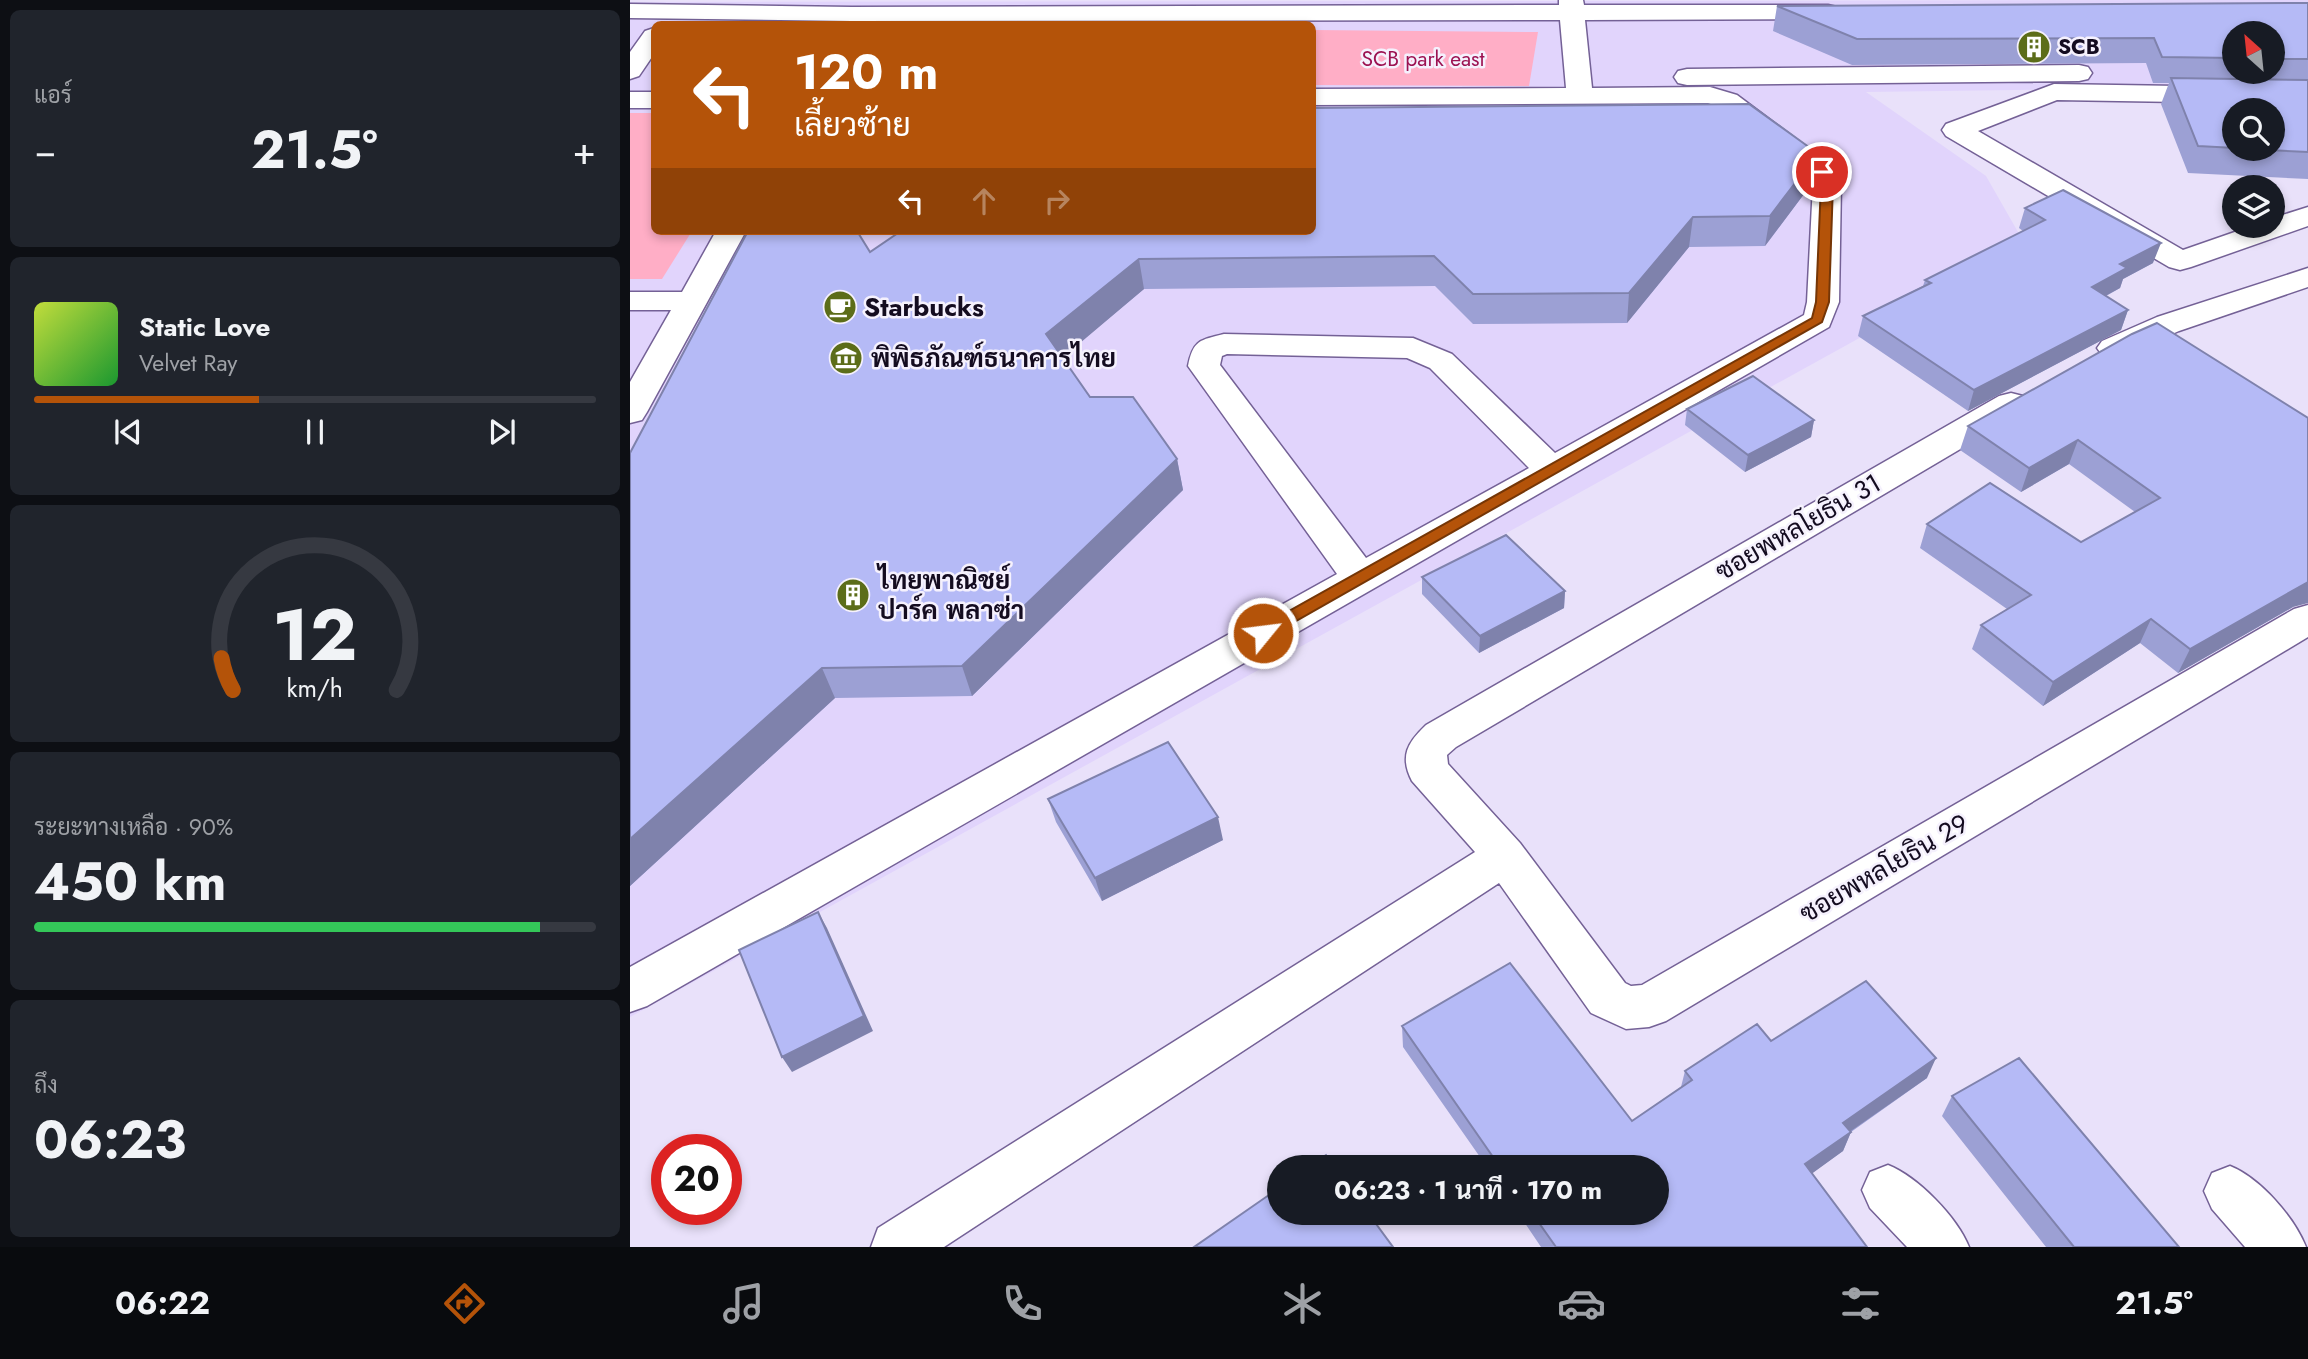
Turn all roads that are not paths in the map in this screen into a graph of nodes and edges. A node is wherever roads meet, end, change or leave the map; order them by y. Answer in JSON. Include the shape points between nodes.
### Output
{"nodes":[{"id":1,"x":887,"y":0,"type":"edge"},
{"id":2,"x":1572,"y":6,"type":"edge"},
{"id":3,"x":630,"y":11,"type":"edge"},
{"id":4,"x":672,"y":12,"type":"edge"},
{"id":5,"x":1850,"y":12,"type":"edge"},
{"id":6,"x":849,"y":19,"type":"edge"},
{"id":7,"x":651,"y":40,"type":"edge"},
{"id":8,"x":630,"y":71,"type":"edge"},
{"id":9,"x":2222,"y":72,"type":"edge"},
{"id":10,"x":1579,"y":87,"type":"junction"},
{"id":11,"x":2308,"y":96,"type":"edge"},
{"id":12,"x":1316,"y":97,"type":"edge"},
{"id":13,"x":630,"y":100,"type":"edge"},
{"id":14,"x":651,"y":100,"type":"edge"},
{"id":15,"x":2308,"y":216,"type":"edge"},
{"id":16,"x":729,"y":235,"type":"edge"},
{"id":17,"x":2308,"y":277,"type":"edge"},
{"id":18,"x":630,"y":301,"type":"edge"},
{"id":19,"x":691,"y":301,"type":"junction"},
{"id":20,"x":2087,"y":362,"type":"edge"},
{"id":21,"x":2038,"y":390,"type":"edge"},
{"id":22,"x":630,"y":412,"type":"edge"},
{"id":23,"x":1552,"y":470,"type":"junction"},
{"id":24,"x":1360,"y":578,"type":"junction"},
{"id":25,"x":2308,"y":619,"type":"edge"},
{"id":26,"x":1505,"y":856,"type":"junction"},
{"id":27,"x":630,"y":991,"type":"edge"},
{"id":28,"x":1888,"y":1190,"type":"dead end"},
{"id":29,"x":2230,"y":1191,"type":"dead end"},
{"id":30,"x":897,"y":1247,"type":"edge"},
{"id":31,"x":1943,"y":1247,"type":"edge"},
{"id":32,"x":2280,"y":1247,"type":"edge"}],
"edges":[{"from":1,"to":6,"type":"street"},
{"from":2,"to":5,"type":"street"},
{"from":2,"to":6,"type":"street"},
{"from":2,"to":10,"type":"street"},
{"from":3,"to":4,"type":"street"},
{"from":4,"to":6,"type":"street"},
{"from":7,"to":8,"type":"street"},
{"from":9,"to":10,"type":"street"},
{"from":10,"to":12,"type":"street"},
{"from":10,"to":23,"type":"street","via":[[1710,95],[1728,101],[1822,172],[1827,184],[1823,302],[1818,320]]},
{"from":11,"to":15,"type":"street","via":[[2054,92],[1956,130],[2180,261]]},
{"from":13,"to":14,"type":"street"},
{"from":16,"to":19,"type":"street"},
{"from":17,"to":20,"type":"street","via":[[2168,324]]},
{"from":18,"to":19,"type":"street"},
{"from":19,"to":22,"type":"street"},
{"from":21,"to":26,"type":"street","name":"ซอยพหลโยธิน 31","via":[[1441,736],[1426,750],[1427,769]]},
{"from":23,"to":24,"type":"street"},
{"from":23,"to":24,"type":"street","via":[[1441,361],[1413,348],[1224,344],[1208,350],[1203,366]]},
{"from":24,"to":27,"type":"street"},
{"from":25,"to":26,"type":"street","name":"ซอยพหลโยธิน 29","via":[[1649,1006],[1626,1008],[1608,998]]},
{"from":26,"to":30,"type":"street"},
{"from":28,"to":31,"type":"street"},
{"from":29,"to":32,"type":"street"}]}
